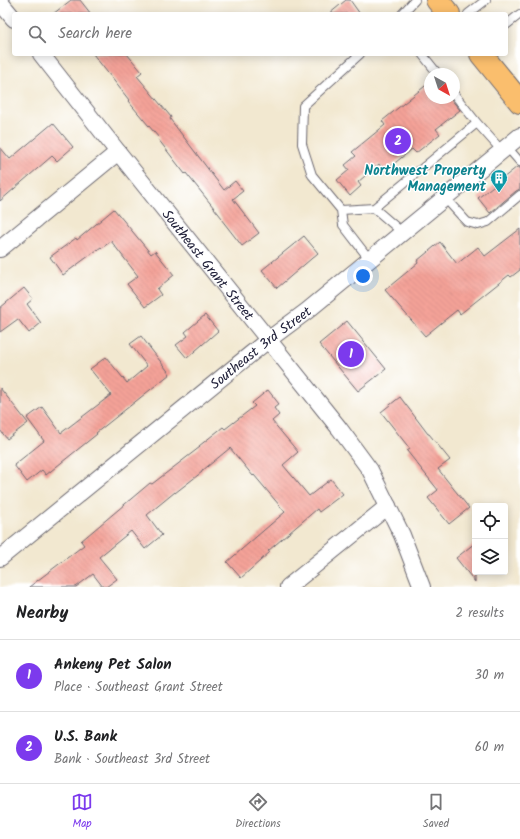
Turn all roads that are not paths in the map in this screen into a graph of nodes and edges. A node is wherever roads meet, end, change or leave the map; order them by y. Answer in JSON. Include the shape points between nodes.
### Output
{"nodes":[{"id":1,"x":415,"y":0,"type":"edge"},
{"id":2,"x":437,"y":0,"type":"edge"},
{"id":3,"x":486,"y":0,"type":"edge"},
{"id":4,"x":0,"y":2,"type":"edge"},
{"id":5,"x":404,"y":12,"type":"edge"},
{"id":6,"x":447,"y":12,"type":"edge"},
{"id":7,"x":471,"y":12,"type":"edge"},
{"id":8,"x":520,"y":14,"type":"edge"},
{"id":9,"x":12,"y":17,"type":"edge"},
{"id":10,"x":508,"y":24,"type":"edge"},
{"id":11,"x":43,"y":56,"type":"edge"},
{"id":12,"x":358,"y":56,"type":"edge"},
{"id":13,"x":424,"y":56,"type":"edge"},
{"id":14,"x":483,"y":56,"type":"edge"},
{"id":15,"x":433,"y":68,"type":"edge"},
{"id":16,"x":460,"y":102,"type":"edge"},
{"id":17,"x":520,"y":102,"type":"edge"},
{"id":18,"x":476,"y":123,"type":"junction"},
{"id":19,"x":520,"y":136,"type":"edge"},
{"id":20,"x":504,"y":149,"type":"junction"},
{"id":21,"x":118,"y":152,"type":"junction"},
{"id":22,"x":520,"y":162,"type":"edge"},
{"id":23,"x":520,"y":195,"type":"edge"},
{"id":24,"x":445,"y":198,"type":"junction"},
{"id":25,"x":374,"y":208,"type":"junction"},
{"id":26,"x":341,"y":210,"type":"junction"},
{"id":27,"x":403,"y":233,"type":"junction"},
{"id":28,"x":0,"y":249,"type":"edge"},
{"id":29,"x":370,"y":260,"type":"junction"},
{"id":30,"x":268,"y":340,"type":"junction"},
{"id":31,"x":388,"y":506,"type":"junction"},
{"id":32,"x":0,"y":558,"type":"edge"},
{"id":33,"x":288,"y":587,"type":"edge"},
{"id":34,"x":422,"y":587,"type":"edge"}],
"edges":[{"from":1,"to":5,"type":"lane"},
{"from":2,"to":6,"type":"main road"},
{"from":3,"to":7,"type":"lane"},
{"from":4,"to":9,"type":"street"},
{"from":8,"to":10,"type":"lane"},
{"from":11,"to":21,"type":"street","name":"Southeast Grant Street"},
{"from":12,"to":26,"type":"lane","via":[[303,106],[302,144],[312,175]]},
{"from":13,"to":15,"type":"lane"},
{"from":14,"to":17,"type":"main road"},
{"from":16,"to":18,"type":"lane"},
{"from":18,"to":20,"type":"lane"},
{"from":18,"to":25,"type":"lane"},
{"from":19,"to":20,"type":"street","name":"Southeast 3rd Street"},
{"from":20,"to":22,"type":"lane"},
{"from":20,"to":24,"type":"street","name":"Southeast 3rd Street"},
{"from":21,"to":28,"type":"street"},
{"from":21,"to":30,"type":"street","name":"Southeast Grant Street"},
{"from":23,"to":24,"type":"lane","via":[[488,222],[478,225],[467,222]]},
{"from":24,"to":27,"type":"street","name":"Southeast 3rd Street"},
{"from":25,"to":26,"type":"lane"},
{"from":25,"to":27,"type":"lane"},
{"from":26,"to":29,"type":"lane","via":[[343,225]]},
{"from":27,"to":29,"type":"street","name":"Southeast 3rd Street"},
{"from":29,"to":30,"type":"street","name":"Southeast 3rd Street"},
{"from":30,"to":31,"type":"street","name":"Southeast Grant Street","via":[[370,470]]},
{"from":30,"to":32,"type":"street","name":"Southeast 3rd Street"},
{"from":31,"to":33,"type":"street"},
{"from":31,"to":34,"type":"street","name":"Southeast Grant Street"}]}
